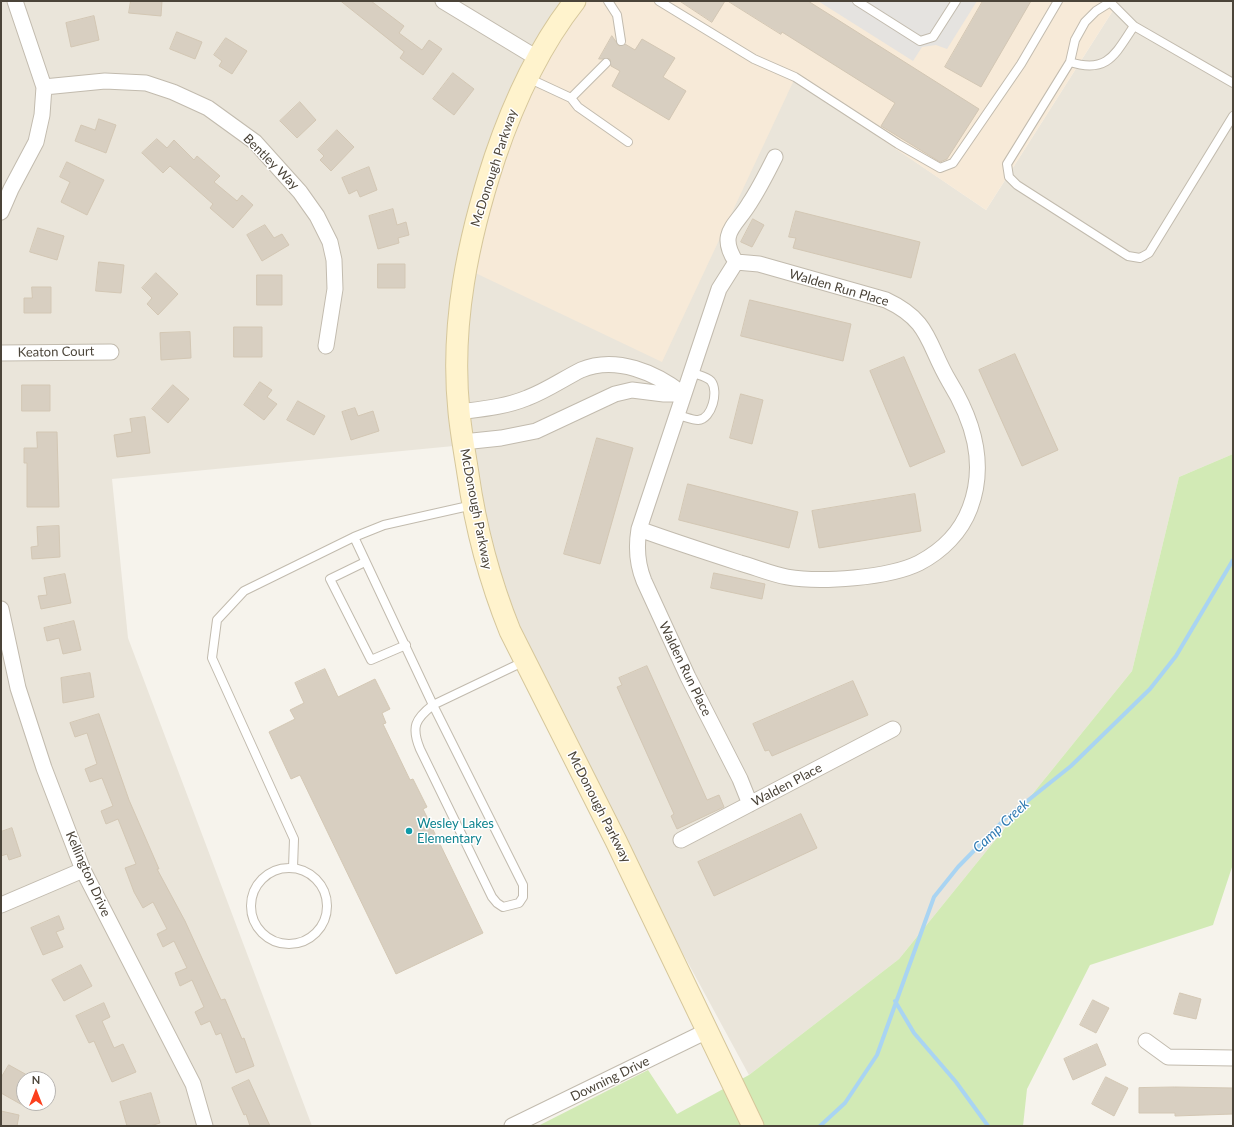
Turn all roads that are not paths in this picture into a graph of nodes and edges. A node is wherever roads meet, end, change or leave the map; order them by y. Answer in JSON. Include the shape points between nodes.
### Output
{"nodes":[{"id":1,"x":15,"y":1,"type":"edge"},
{"id":2,"x":443,"y":1,"type":"edge"},
{"id":3,"x":575,"y":1,"type":"edge"},
{"id":4,"x":608,"y":1,"type":"edge"},
{"id":5,"x":658,"y":1,"type":"edge"},
{"id":6,"x":857,"y":1,"type":"edge"},
{"id":7,"x":956,"y":1,"type":"edge"},
{"id":8,"x":1058,"y":1,"type":"edge"},
{"id":9,"x":1111,"y":2,"type":"edge"},
{"id":10,"x":1134,"y":26,"type":"junction"},
{"id":11,"x":621,"y":41,"type":"dead end"},
{"id":12,"x":536,"y":58,"type":"junction"},
{"id":13,"x":1070,"y":62,"type":"junction"},
{"id":14,"x":606,"y":63,"type":"dead end"},
{"id":15,"x":527,"y":77,"type":"junction"},
{"id":16,"x":1233,"y":83,"type":"edge"},
{"id":17,"x":44,"y":87,"type":"junction"},
{"id":18,"x":571,"y":98,"type":"junction"},
{"id":19,"x":1233,"y":116,"type":"edge"},
{"id":20,"x":628,"y":142,"type":"dead end"},
{"id":21,"x":775,"y":157,"type":"dead end"},
{"id":22,"x":1,"y":212,"type":"edge"},
{"id":23,"x":736,"y":262,"type":"junction"},
{"id":24,"x":326,"y":346,"type":"dead end"},
{"id":25,"x":111,"y":352,"type":"dead end"},
{"id":26,"x":1,"y":353,"type":"edge"},
{"id":27,"x":691,"y":372,"type":"junction"},
{"id":28,"x":645,"y":373,"type":"junction"},
{"id":29,"x":642,"y":390,"type":"junction"},
{"id":30,"x":684,"y":394,"type":"junction"},
{"id":31,"x":458,"y":412,"type":"junction"},
{"id":32,"x":676,"y":415,"type":"junction"},
{"id":33,"x":463,"y":442,"type":"junction"},
{"id":34,"x":473,"y":505,"type":"junction"},
{"id":35,"x":639,"y":529,"type":"junction"},
{"id":36,"x":354,"y":538,"type":"junction"},
{"id":37,"x":366,"y":562,"type":"junction"},
{"id":38,"x":1,"y":609,"type":"edge"},
{"id":39,"x":406,"y":645,"type":"junction"},
{"id":40,"x":525,"y":661,"type":"junction"},
{"id":41,"x":433,"y":705,"type":"junction"},
{"id":42,"x":894,"y":729,"type":"dead end"},
{"id":43,"x":750,"y":804,"type":"junction"},
{"id":44,"x":681,"y":840,"type":"dead end"},
{"id":45,"x":293,"y":868,"type":"junction"},
{"id":46,"x":83,"y":870,"type":"junction"},
{"id":47,"x":1,"y":905,"type":"edge"},
{"id":48,"x":707,"y":1031,"type":"junction"},
{"id":49,"x":1146,"y":1041,"type":"dead end"},
{"id":50,"x":1233,"y":1058,"type":"edge"},
{"id":51,"x":205,"y":1126,"type":"edge"},
{"id":52,"x":512,"y":1126,"type":"edge"},
{"id":53,"x":753,"y":1126,"type":"edge"}],
"edges":[{"from":1,"to":17,"type":"street"},
{"from":2,"to":12,"type":"street"},
{"from":3,"to":12,"type":"street","name":"McDonough Parkway"},
{"from":4,"to":11,"type":"lane","via":[[617,15]]},
{"from":5,"to":8,"type":"lane","via":[[754,59],[795,77],[940,168],[953,163],[1021,64]]},
{"from":6,"to":7,"type":"lane","via":[[920,40],[933,37]]},
{"from":9,"to":10,"type":"lane"},
{"from":9,"to":13,"type":"lane","via":[[1096,11],[1085,22],[1075,40]]},
{"from":10,"to":13,"type":"lane","via":[[1111,59],[1102,65],[1091,67]]},
{"from":10,"to":16,"type":"lane"},
{"from":12,"to":15,"type":"street","name":"McDonough Parkway"},
{"from":13,"to":19,"type":"lane","via":[[1007,164],[1009,177],[1017,185],[1128,256],[1140,258],[1149,253]]},
{"from":14,"to":18,"type":"lane"},
{"from":15,"to":18,"type":"lane"},
{"from":15,"to":31,"type":"street","name":"McDonough Parkway","via":[[506,127],[479,208],[464,277],[458,331]]},
{"from":17,"to":22,"type":"street","via":[[42,115],[36,142],[10,189]]},
{"from":17,"to":24,"type":"street","name":"Bentley Way","via":[[105,81],[146,82],[208,108],[255,142],[300,192],[317,216],[330,242],[334,260],[335,289]]},
{"from":18,"to":20,"type":"lane","via":[[578,107]]},
{"from":21,"to":23,"type":"street","via":[[749,206],[730,230],[729,250]]},
{"from":23,"to":27,"type":"street","name":"Walden Run Place","via":[[719,289]]},
{"from":23,"to":35,"type":"street","name":"Walden Run Place","via":[[759,264],[886,300],[913,317],[930,339],[938,363],[962,403],[972,427],[978,471],[973,501],[953,537],[926,559],[892,571],[842,578],[786,577]]},
{"from":25,"to":26,"type":"street","name":"Keaton Court"},
{"from":27,"to":30,"type":"street","name":"Walden Run Place"},
{"from":27,"to":32,"type":"lane","via":[[712,382],[713,403],[706,416],[698,420]]},
{"from":28,"to":29,"type":"street"},
{"from":28,"to":30,"type":"street","via":[[669,382]]},
{"from":28,"to":31,"type":"street","via":[[618,365],[594,366],[529,398],[508,405]]},
{"from":29,"to":30,"type":"street"},
{"from":29,"to":33,"type":"street","via":[[615,394],[528,434]]},
{"from":30,"to":32,"type":"street","name":"Walden Run Place"},
{"from":31,"to":33,"type":"street","name":"McDonough Parkway"},
{"from":32,"to":35,"type":"street","name":"Walden Run Place"},
{"from":33,"to":34,"type":"street","name":"McDonough Parkway"},
{"from":34,"to":36,"type":"lane","via":[[384,525]]},
{"from":34,"to":40,"type":"street","name":"McDonough Parkway","via":[[485,562],[497,600]]},
{"from":35,"to":43,"type":"street","name":"Walden Run Place","via":[[638,555],[644,581]]},
{"from":36,"to":37,"type":"lane"},
{"from":36,"to":45,"type":"lane","via":[[244,591],[217,620],[212,658],[294,840]]},
{"from":37,"to":39,"type":"lane"},
{"from":37,"to":39,"type":"lane","via":[[330,579],[371,660]]},
{"from":38,"to":46,"type":"street","name":"Kellington Drive","via":[[18,688],[44,768]]},
{"from":39,"to":41,"type":"lane"},
{"from":40,"to":41,"type":"lane"},
{"from":40,"to":48,"type":"street","name":"McDonough Parkway","via":[[620,848]]},
{"from":41,"to":41,"type":"lane","via":[[421,714],[416,722],[416,740],[492,897],[504,907],[519,903],[523,897],[524,885]]},
{"from":42,"to":43,"type":"street","name":"Walden Place"},
{"from":43,"to":44,"type":"street","name":"Walden Place"},
{"from":45,"to":45,"type":"lane","via":[[276,870],[265,876],[256,886],[251,898],[254,923],[262,934],[272,941],[285,945],[298,944],[315,935],[326,920],[328,907],[326,895],[312,875]]},
{"from":46,"to":47,"type":"street"},
{"from":46,"to":51,"type":"street","name":"Kellington Drive","via":[[193,1084]]},
{"from":48,"to":52,"type":"street","name":"Downing Drive"},
{"from":48,"to":53,"type":"street","name":"McDonough Parkway"},
{"from":49,"to":50,"type":"street","via":[[1168,1057]]}]}
